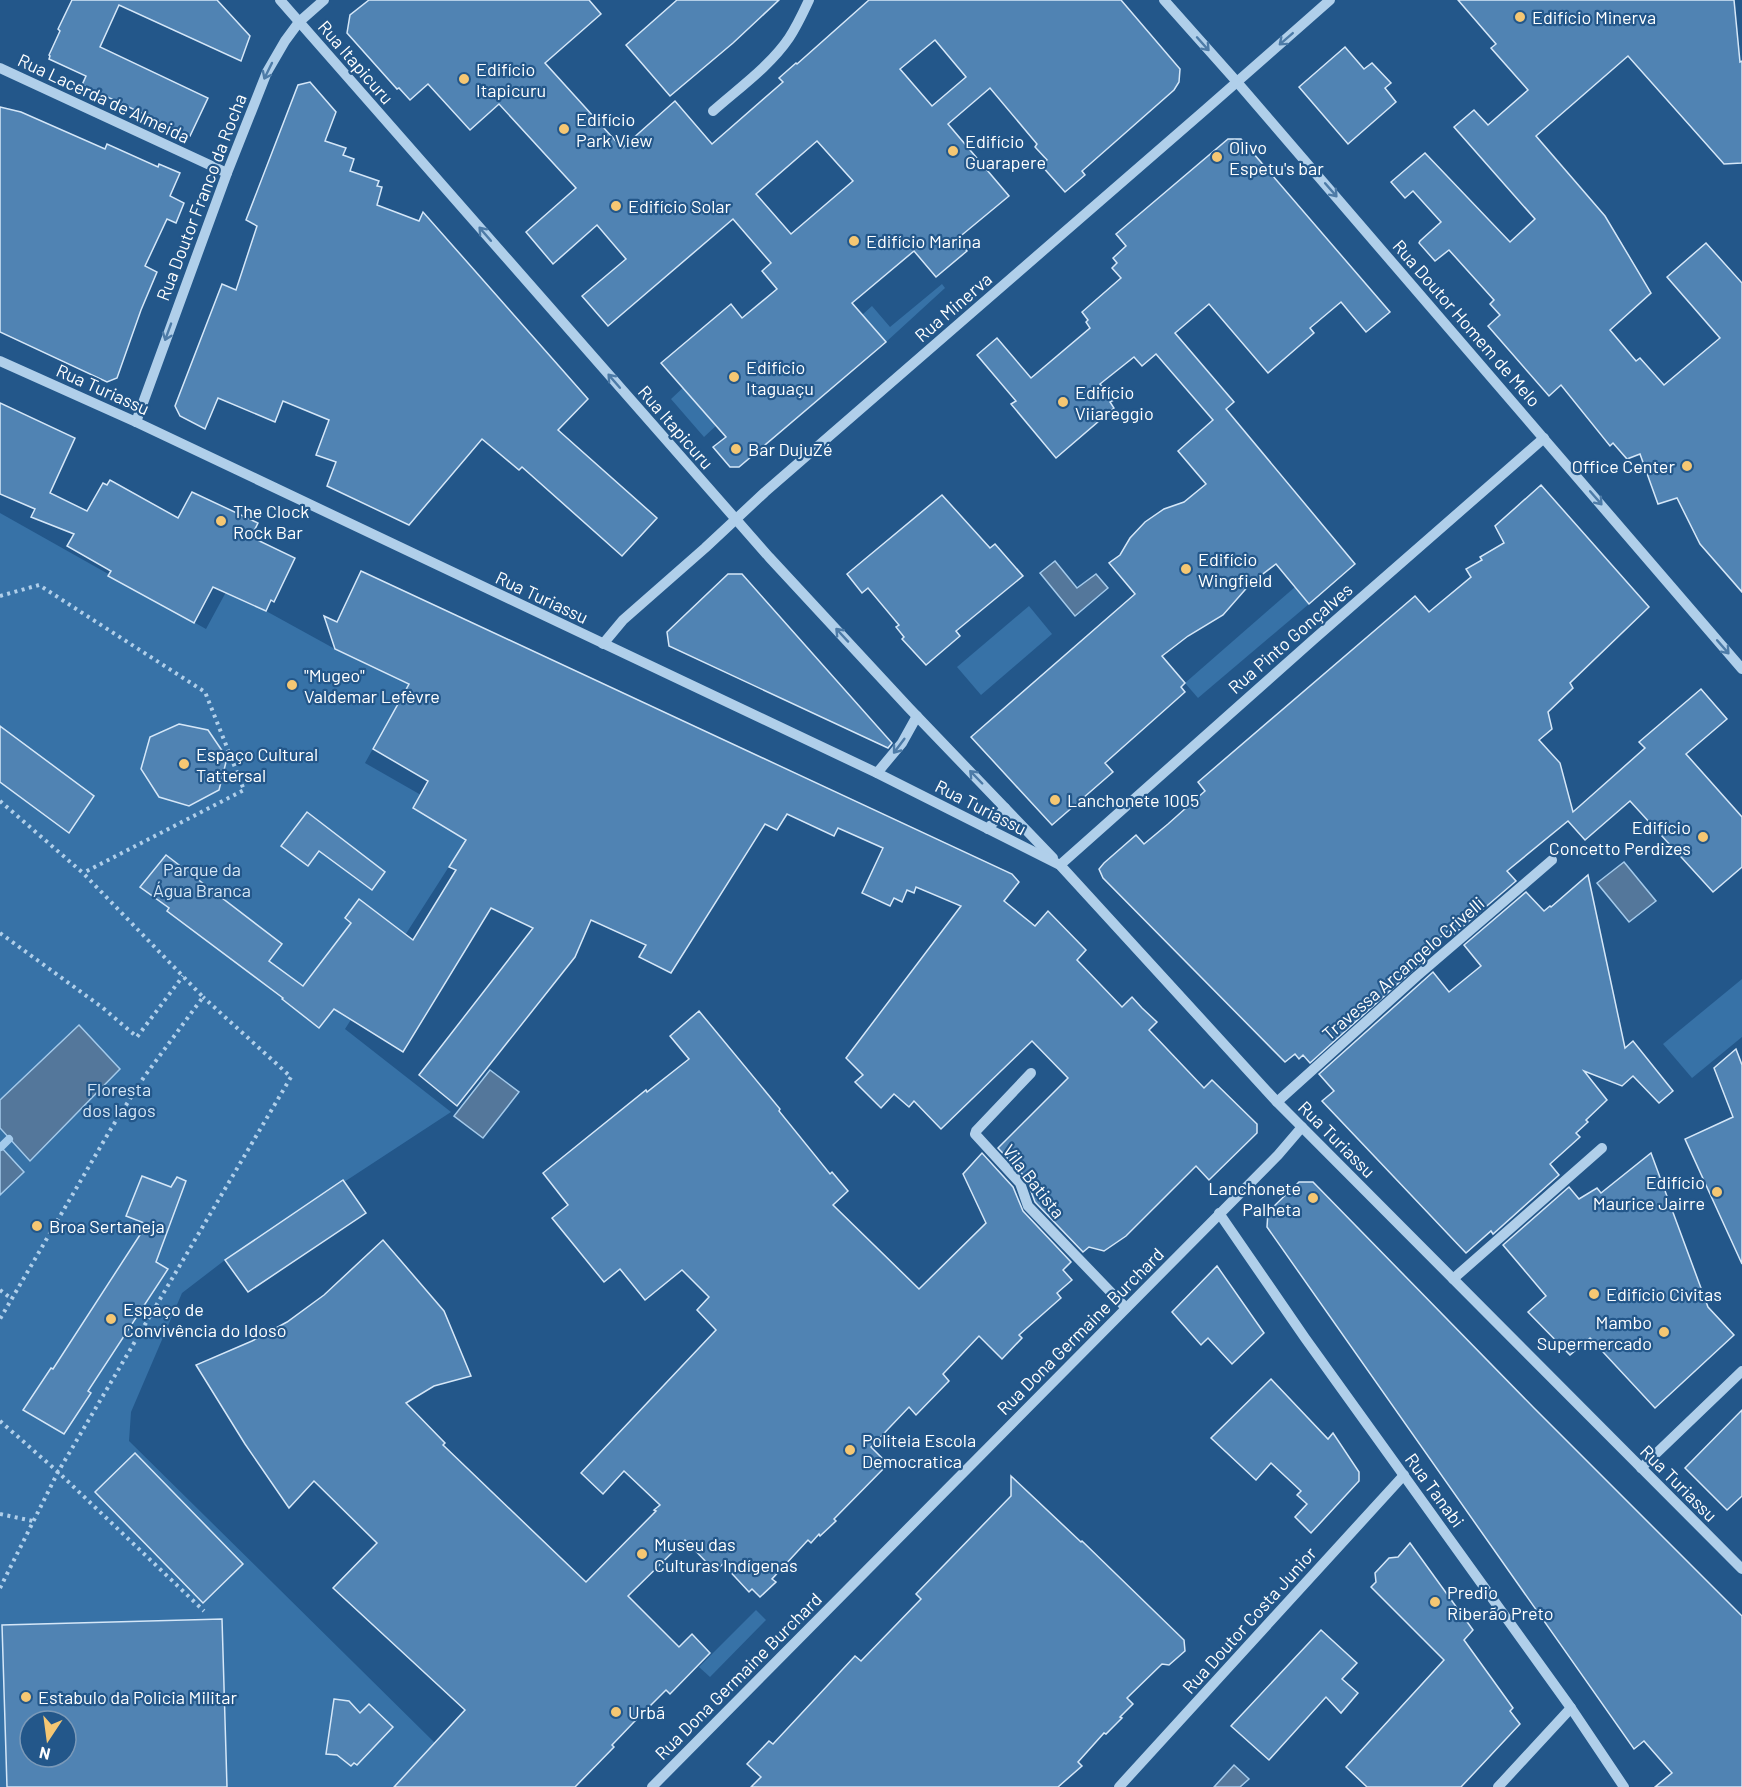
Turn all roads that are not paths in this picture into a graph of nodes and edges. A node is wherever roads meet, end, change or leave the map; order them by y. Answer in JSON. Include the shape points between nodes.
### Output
{"nodes":[{"id":1,"x":280,"y":0,"type":"edge"},
{"id":2,"x":324,"y":0,"type":"edge"},
{"id":3,"x":809,"y":0,"type":"edge"},
{"id":4,"x":1164,"y":0,"type":"edge"},
{"id":5,"x":1330,"y":0,"type":"edge"},
{"id":6,"x":299,"y":22,"type":"junction"},
{"id":7,"x":0,"y":68,"type":"edge"},
{"id":8,"x":1237,"y":82,"type":"junction"},
{"id":9,"x":713,"y":111,"type":"dead end"},
{"id":10,"x":226,"y":173,"type":"junction"},
{"id":11,"x":0,"y":361,"type":"edge"},
{"id":12,"x":136,"y":422,"type":"junction"},
{"id":13,"x":1544,"y":438,"type":"junction"},
{"id":14,"x":736,"y":519,"type":"junction"},
{"id":15,"x":603,"y":644,"type":"junction"},
{"id":16,"x":1742,"y":669,"type":"edge"},
{"id":17,"x":917,"y":716,"type":"junction"},
{"id":18,"x":877,"y":773,"type":"junction"},
{"id":19,"x":1005,"y":808,"type":"junction"},
{"id":20,"x":988,"y":829,"type":"junction"},
{"id":21,"x":1552,"y":860,"type":"dead end"},
{"id":22,"x":1060,"y":865,"type":"junction"},
{"id":23,"x":1031,"y":1074,"type":"dead end"},
{"id":24,"x":1277,"y":1102,"type":"junction"},
{"id":25,"x":1302,"y":1127,"type":"junction"},
{"id":26,"x":1602,"y":1148,"type":"dead end"},
{"id":27,"x":1219,"y":1213,"type":"junction"},
{"id":28,"x":1453,"y":1279,"type":"junction"},
{"id":29,"x":1125,"y":1308,"type":"junction"},
{"id":30,"x":1742,"y":1371,"type":"edge"},
{"id":31,"x":1641,"y":1468,"type":"junction"},
{"id":32,"x":1404,"y":1475,"type":"junction"},
{"id":33,"x":1742,"y":1569,"type":"edge"},
{"id":34,"x":1571,"y":1708,"type":"junction"},
{"id":35,"x":652,"y":1787,"type":"edge"},
{"id":36,"x":1119,"y":1787,"type":"edge"},
{"id":37,"x":1498,"y":1787,"type":"edge"},
{"id":38,"x":1624,"y":1787,"type":"edge"}],
"edges":[{"from":1,"to":6,"type":"street","name":"Rua Itapicuru"},
{"from":2,"to":6,"type":"street","name":"Rua Doutor Franco da Rocha"},
{"from":3,"to":9,"type":"street","via":[[801,19],[777,52]]},
{"from":4,"to":8,"type":"street","name":"Rua Doutor Homem de Melo","one_way":true},
{"from":5,"to":8,"type":"street","name":"Rua Minerva","one_way":true},
{"from":6,"to":10,"type":"street","name":"Rua Doutor Franco da Rocha","one_way":true,"via":[[267,72]]},
{"from":14,"to":6,"type":"street","name":"Rua Itapicuru","one_way":true},
{"from":7,"to":10,"type":"street","name":"Rua Lacerda de Almeida"},
{"from":8,"to":13,"type":"street","name":"Rua Doutor Homem de Melo","one_way":true},
{"from":8,"to":14,"type":"street","name":"Rua Minerva"},
{"from":10,"to":12,"type":"street","name":"Rua Doutor Franco da Rocha","one_way":true},
{"from":11,"to":12,"type":"street","name":"Rua Turiassu"},
{"from":12,"to":15,"type":"street","name":"Rua Turiassu"},
{"from":13,"to":16,"type":"street","name":"Rua Doutor Homem de Melo","one_way":true},
{"from":13,"to":22,"type":"street","name":"Rua Pinto Gonçalves"},
{"from":14,"to":15,"type":"street","name":"Rua Minerva","via":[[623,620]]},
{"from":17,"to":14,"type":"street","name":"Rua Itapicuru","one_way":true},
{"from":15,"to":18,"type":"street","name":"Rua Turiassu"},
{"from":17,"to":18,"type":"street","one_way":true,"via":[[902,743]]},
{"from":19,"to":17,"type":"street","name":"Rua Itapicuru","one_way":true},
{"from":18,"to":20,"type":"street","name":"Rua Turiassu"},
{"from":19,"to":20,"type":"street"},
{"from":19,"to":22,"type":"street","name":"Rua Itapicuru"},
{"from":20,"to":22,"type":"street","name":"Rua Turiassu"},
{"from":21,"to":24,"type":"street","name":"Travessa Arcangelo Crivelli"},
{"from":22,"to":24,"type":"street","name":"Rua Turiassu"},
{"from":23,"to":29,"type":"street","name":"Vila Batista","via":[[975,1134],[1020,1183],[1028,1206]]},
{"from":24,"to":25,"type":"street","name":"Rua Turiassu"},
{"from":25,"to":27,"type":"street","name":"Rua Dona Germaine Burchard"},
{"from":25,"to":28,"type":"street","name":"Rua Turiassu"},
{"from":26,"to":28,"type":"street"},
{"from":27,"to":29,"type":"street","name":"Rua Dona Germaine Burchard"},
{"from":27,"to":32,"type":"street","name":"Rua Tanabi"},
{"from":28,"to":31,"type":"street","name":"Rua Turiassu"},
{"from":29,"to":35,"type":"street","name":"Rua Dona Germaine Burchard"},
{"from":30,"to":31,"type":"street"},
{"from":31,"to":33,"type":"street","name":"Rua Turiassu"},
{"from":32,"to":34,"type":"street","name":"Rua Tanabi"},
{"from":32,"to":36,"type":"street","name":"Rua Doutor Costa Junior"},
{"from":34,"to":37,"type":"street"},
{"from":34,"to":38,"type":"street","name":"Rua Tanabi"}]}
